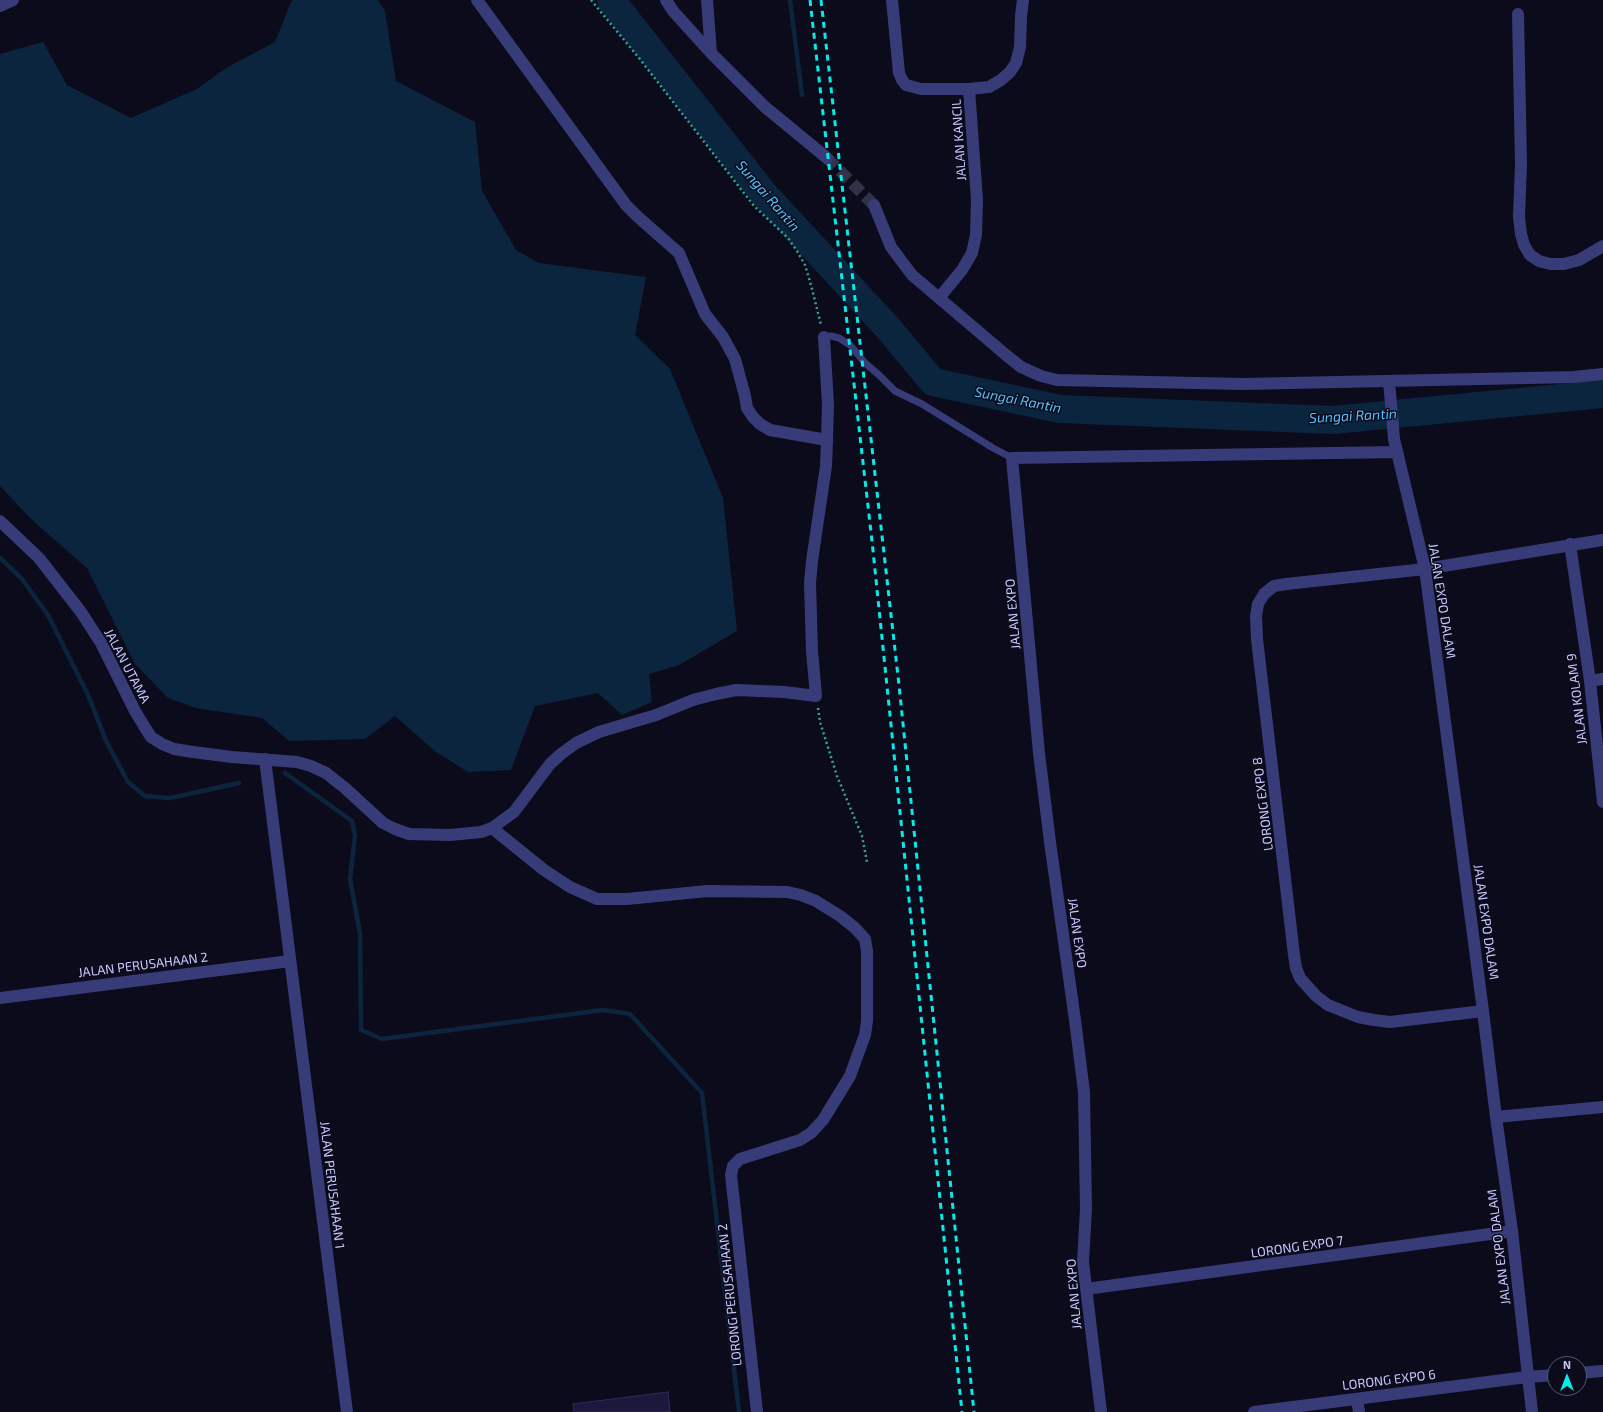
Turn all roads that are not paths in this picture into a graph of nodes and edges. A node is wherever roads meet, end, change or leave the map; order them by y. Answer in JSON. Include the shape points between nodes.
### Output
{"nodes":[{"id":1,"x":13,"y":0,"type":"edge"},
{"id":2,"x":477,"y":0,"type":"edge"},
{"id":3,"x":666,"y":0,"type":"edge"},
{"id":4,"x":707,"y":0,"type":"edge"},
{"id":5,"x":892,"y":0,"type":"edge"},
{"id":6,"x":1023,"y":0,"type":"edge"},
{"id":7,"x":0,"y":6,"type":"edge"},
{"id":8,"x":1518,"y":14,"type":"dead end"},
{"id":9,"x":711,"y":54,"type":"junction"},
{"id":10,"x":970,"y":89,"type":"junction"},
{"id":11,"x":826,"y":158,"type":"tunnel mouth"},
{"id":12,"x":874,"y":205,"type":"tunnel mouth"},
{"id":13,"x":1603,"y":246,"type":"edge"},
{"id":14,"x":939,"y":298,"type":"junction"},
{"id":15,"x":824,"y":337,"type":"joint"},
{"id":16,"x":1603,"y":374,"type":"edge"},
{"id":17,"x":1389,"y":381,"type":"junction"},
{"id":18,"x":827,"y":440,"type":"junction"},
{"id":19,"x":1397,"y":452,"type":"junction"},
{"id":20,"x":1012,"y":458,"type":"junction"},
{"id":21,"x":0,"y":521,"type":"edge"},
{"id":22,"x":1603,"y":540,"type":"edge"},
{"id":23,"x":1570,"y":544,"type":"junction"},
{"id":24,"x":1425,"y":569,"type":"junction"},
{"id":25,"x":1603,"y":679,"type":"edge"},
{"id":26,"x":1590,"y":681,"type":"junction"},
{"id":27,"x":265,"y":759,"type":"junction"},
{"id":28,"x":1603,"y":800,"type":"edge"},
{"id":29,"x":492,"y":828,"type":"junction"},
{"id":30,"x":290,"y":961,"type":"junction"},
{"id":31,"x":0,"y":998,"type":"edge"},
{"id":32,"x":1483,"y":1011,"type":"junction"},
{"id":33,"x":1603,"y":1107,"type":"edge"},
{"id":34,"x":1496,"y":1117,"type":"junction"},
{"id":35,"x":1512,"y":1231,"type":"junction"},
{"id":36,"x":1086,"y":1289,"type":"junction"},
{"id":37,"x":1603,"y":1371,"type":"edge"},
{"id":38,"x":1587,"y":1372,"type":"edge"},
{"id":39,"x":1547,"y":1376,"type":"edge"},
{"id":40,"x":1527,"y":1377,"type":"junction"},
{"id":41,"x":1357,"y":1399,"type":"junction"},
{"id":42,"x":347,"y":1412,"type":"edge"},
{"id":43,"x":757,"y":1412,"type":"edge"},
{"id":44,"x":1101,"y":1412,"type":"edge"},
{"id":45,"x":1254,"y":1412,"type":"edge"},
{"id":46,"x":1359,"y":1412,"type":"edge"},
{"id":47,"x":1532,"y":1412,"type":"edge"}],
"edges":[{"from":1,"to":7,"type":"street"},
{"from":2,"to":18,"type":"street","via":[[626,205],[679,253],[705,314],[723,337],[735,359],[747,408],[753,417],[770,430]]},
{"from":3,"to":9,"type":"street"},
{"from":4,"to":9,"type":"street"},
{"from":5,"to":10,"type":"street","via":[[899,73],[906,85],[917,88]]},
{"from":6,"to":10,"type":"street","name":"JALAN KANCIL","via":[[1020,47],[1016,63],[1001,80],[989,87]]},
{"from":8,"to":13,"type":"street","via":[[1521,164],[1519,217],[1524,245],[1530,255],[1550,264],[1579,260]]},
{"from":9,"to":11,"type":"street","via":[[766,107]]},
{"from":10,"to":14,"type":"street","name":"JALAN KANCIL","via":[[977,200],[976,235],[972,253]]},
{"from":12,"to":14,"type":"street","via":[[896,256],[912,275]]},
{"from":14,"to":17,"type":"street","via":[[1021,367],[1057,380],[1243,384]]},
{"from":15,"to":18,"type":"street","via":[[828,398]]},
{"from":15,"to":20,"type":"lane","via":[[839,338],[850,345],[894,391],[922,404]]},
{"from":16,"to":17,"type":"street","via":[[1574,377]]},
{"from":17,"to":19,"type":"street","name":"JALAN EXPO DALAM"},
{"from":18,"to":29,"type":"street","via":[[810,583],[816,696],[736,690],[693,700],[656,715],[599,732],[576,743],[561,754],[550,764],[514,812]]},
{"from":19,"to":20,"type":"street"},
{"from":19,"to":24,"type":"street","name":"JALAN EXPO DALAM"},
{"from":20,"to":36,"type":"street","name":"JALAN EXPO","via":[[1040,760],[1084,1092],[1086,1209],[1083,1262]]},
{"from":21,"to":27,"type":"street","name":"JALAN UTAMA","via":[[39,558],[81,612],[102,643],[135,711],[152,736],[162,744],[174,748]]},
{"from":22,"to":23,"type":"street","name":"LORONG EXPO 8"},
{"from":23,"to":24,"type":"street","name":"LORONG EXPO 8"},
{"from":23,"to":26,"type":"street","name":"JALAN KOLAM 9"},
{"from":24,"to":32,"type":"street","name":"JALAN EXPO DALAM"},
{"from":24,"to":32,"type":"street","name":"LORONG EXPO 8","via":[[1274,586],[1264,594],[1258,604],[1257,639],[1294,955],[1300,978],[1316,996],[1328,1005],[1358,1017],[1390,1022]]},
{"from":25,"to":26,"type":"street"},
{"from":26,"to":28,"type":"street","name":"JALAN KOLAM 9"},
{"from":27,"to":29,"type":"street","name":"JALAN UTAMA","via":[[298,762],[321,771],[345,788],[383,823],[409,834],[450,835],[481,832]]},
{"from":27,"to":30,"type":"street","name":"JALAN PERUSAHAAN 1"},
{"from":29,"to":43,"type":"street","name":"LORONG PERUSAHAAN 2","via":[[544,870],[570,887],[597,899],[627,900],[708,891],[787,892],[816,901],[840,916],[864,939],[867,951],[867,1021],[850,1076],[823,1120],[811,1133],[800,1140],[740,1159],[733,1166],[731,1175]]},
{"from":30,"to":31,"type":"street","name":"JALAN PERUSAHAAN 2"},
{"from":30,"to":42,"type":"street","name":"JALAN PERUSAHAAN 1"},
{"from":32,"to":34,"type":"street","name":"JALAN EXPO DALAM"},
{"from":33,"to":34,"type":"street"},
{"from":34,"to":35,"type":"street","name":"JALAN EXPO DALAM"},
{"from":35,"to":36,"type":"street","name":"LORONG EXPO 7"},
{"from":35,"to":40,"type":"street","name":"JALAN EXPO DALAM"},
{"from":36,"to":44,"type":"street","name":"JALAN EXPO"},
{"from":37,"to":38,"type":"street"},
{"from":39,"to":40,"type":"street","name":"LORONG EXPO 6"},
{"from":40,"to":41,"type":"street","name":"LORONG EXPO 6"},
{"from":40,"to":47,"type":"street","name":"JALAN EXPO DALAM"},
{"from":41,"to":45,"type":"street","name":"LORONG EXPO 6"},
{"from":41,"to":46,"type":"street"}]}
